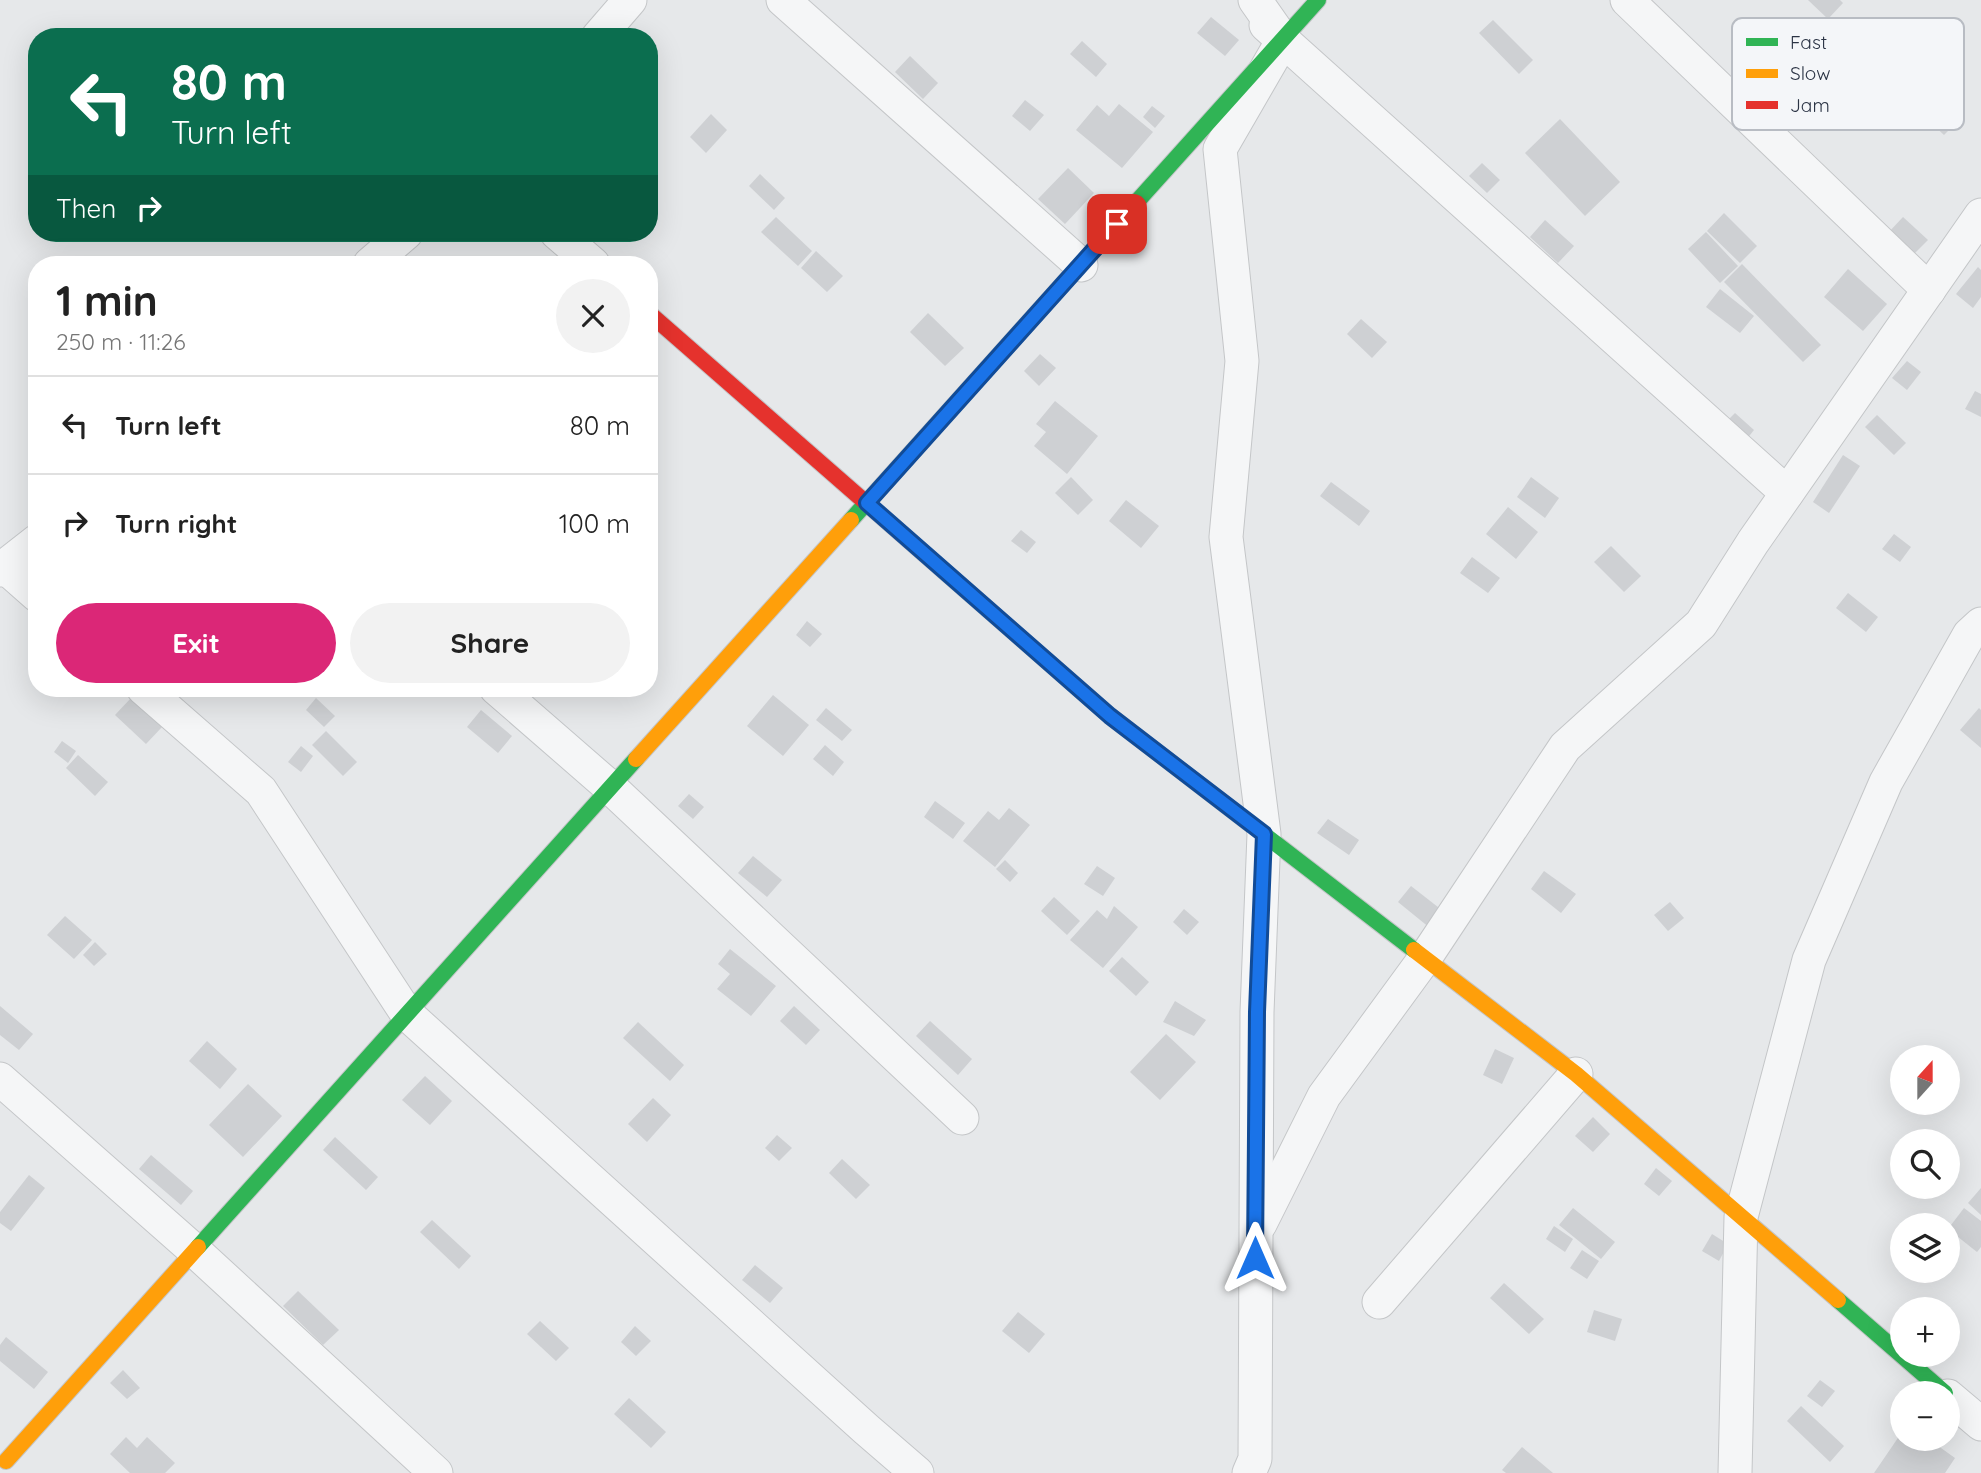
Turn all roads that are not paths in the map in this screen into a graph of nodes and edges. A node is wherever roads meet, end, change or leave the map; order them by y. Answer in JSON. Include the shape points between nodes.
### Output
{"nodes":[{"id":1,"x":631,"y":0,"type":"edge"},
{"id":2,"x":783,"y":0,"type":"edge"},
{"id":3,"x":1238,"y":0,"type":"edge"},
{"id":4,"x":1255,"y":0,"type":"edge"},
{"id":5,"x":1318,"y":0,"type":"edge"},
{"id":6,"x":1627,"y":0,"type":"edge"},
{"id":7,"x":606,"y":28,"type":"edge"},
{"id":8,"x":1283,"y":40,"type":"junction"},
{"id":9,"x":1732,"y":101,"type":"edge"},
{"id":10,"x":1762,"y":130,"type":"edge"},
{"id":11,"x":1981,"y":215,"type":"edge"},
{"id":12,"x":396,"y":242,"type":"edge"},
{"id":13,"x":567,"y":242,"type":"edge"},
{"id":14,"x":379,"y":256,"type":"edge"},
{"id":15,"x":584,"y":256,"type":"edge"},
{"id":16,"x":1081,"y":265,"type":"junction"},
{"id":17,"x":1929,"y":290,"type":"junction"},
{"id":18,"x":658,"y":321,"type":"edge"},
{"id":19,"x":1787,"y":493,"type":"junction"},
{"id":20,"x":867,"y":503,"type":"junction"},
{"id":21,"x":28,"y":548,"type":"edge"},
{"id":22,"x":2,"y":568,"type":"edge"},
{"id":23,"x":28,"y":587,"type":"edge"},
{"id":24,"x":1981,"y":624,"type":"edge"},
{"id":25,"x":153,"y":697,"type":"edge"},
{"id":26,"x":506,"y":697,"type":"edge"},
{"id":27,"x":611,"y":788,"type":"junction"},
{"id":28,"x":1264,"y":834,"type":"junction"},
{"id":29,"x":1425,"y":958,"type":"junction"},
{"id":30,"x":407,"y":1014,"type":"junction"},
{"id":31,"x":1576,"y":1074,"type":"junction"},
{"id":32,"x":0,"y":1079,"type":"edge"},
{"id":33,"x":962,"y":1118,"type":"dead end"},
{"id":34,"x":1741,"y":1217,"type":"junction"},
{"id":35,"x":1255,"y":1233,"type":"junction"},
{"id":36,"x":195,"y":1251,"type":"junction"},
{"id":37,"x":1379,"y":1302,"type":"dead end"},
{"id":38,"x":1931,"y":1381,"type":"edge"},
{"id":39,"x":1960,"y":1406,"type":"edge"},
{"id":40,"x":1981,"y":1424,"type":"edge"},
{"id":41,"x":6,"y":1461,"type":"dead end"},
{"id":42,"x":436,"y":1473,"type":"edge"},
{"id":43,"x":917,"y":1473,"type":"edge"},
{"id":44,"x":1249,"y":1473,"type":"edge"},
{"id":45,"x":1735,"y":1473,"type":"edge"}],
"edges":[{"from":1,"to":7,"type":"street"},
{"from":2,"to":16,"type":"street"},
{"from":3,"to":8,"type":"street"},
{"from":4,"to":8,"type":"street"},
{"from":5,"to":8,"type":"street"},
{"from":6,"to":9,"type":"street"},
{"from":8,"to":16,"type":"street"},
{"from":8,"to":19,"type":"street"},
{"from":8,"to":28,"type":"street","via":[[1220,149],[1242,361],[1226,537]]},
{"from":10,"to":17,"type":"street"},
{"from":11,"to":17,"type":"street"},
{"from":12,"to":14,"type":"street"},
{"from":13,"to":15,"type":"street"},
{"from":16,"to":20,"type":"street"},
{"from":17,"to":19,"type":"street"},
{"from":18,"to":20,"type":"street"},
{"from":19,"to":29,"type":"street","via":[[1701,624],[1565,747]]},
{"from":20,"to":27,"type":"street"},
{"from":20,"to":28,"type":"street","via":[[1110,716]]},
{"from":21,"to":22,"type":"street"},
{"from":22,"to":23,"type":"street"},
{"from":24,"to":34,"type":"street","via":[[1969,635],[1886,782],[1809,960]]},
{"from":25,"to":30,"type":"street","via":[[261,791]]},
{"from":26,"to":27,"type":"street"},
{"from":27,"to":30,"type":"street"},
{"from":27,"to":33,"type":"street"},
{"from":28,"to":29,"type":"street"},
{"from":28,"to":35,"type":"street"},
{"from":29,"to":31,"type":"street"},
{"from":29,"to":35,"type":"street","via":[[1324,1097]]},
{"from":30,"to":36,"type":"street"},
{"from":30,"to":43,"type":"street"},
{"from":31,"to":34,"type":"street"},
{"from":31,"to":37,"type":"street"},
{"from":32,"to":36,"type":"street"},
{"from":34,"to":38,"type":"street"},
{"from":34,"to":45,"type":"street"},
{"from":35,"to":44,"type":"street","via":[[1255,1459]]},
{"from":36,"to":41,"type":"street"},
{"from":36,"to":42,"type":"street"},
{"from":39,"to":40,"type":"street"}]}
